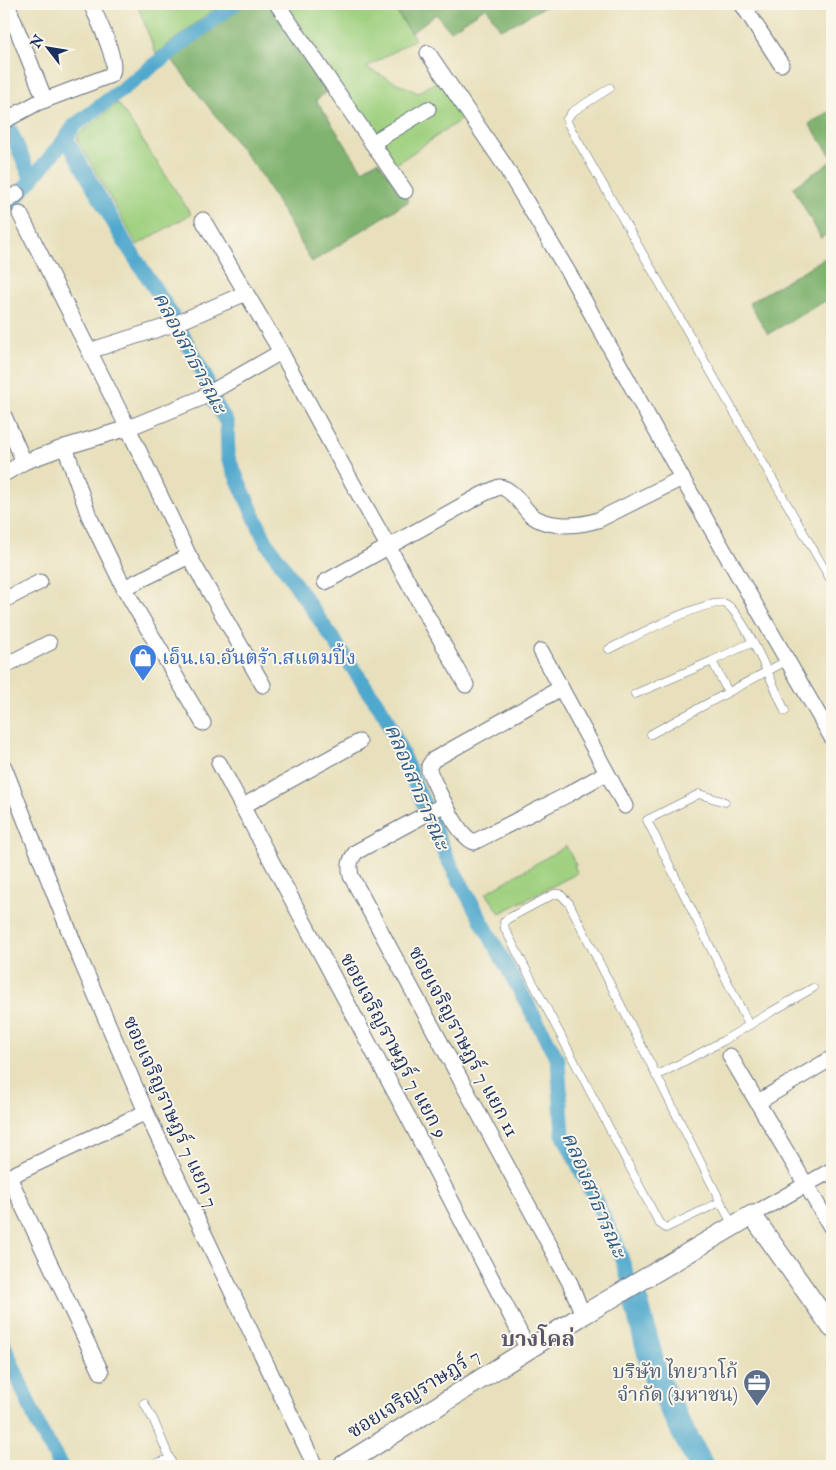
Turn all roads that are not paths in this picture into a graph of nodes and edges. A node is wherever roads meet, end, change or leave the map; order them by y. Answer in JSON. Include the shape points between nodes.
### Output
{"nodes":[{"id":1,"x":7,"y":4,"type":"edge"},
{"id":2,"x":91,"y":4,"type":"edge"},
{"id":3,"x":277,"y":4,"type":"edge"},
{"id":4,"x":750,"y":6,"type":"edge"},
{"id":5,"x":428,"y":53,"type":"dead end"},
{"id":6,"x":781,"y":64,"type":"dead end"},
{"id":7,"x":610,"y":88,"type":"dead end"},
{"id":8,"x":45,"y":100,"type":"junction"},
{"id":9,"x":428,"y":109,"type":"dead end"},
{"id":10,"x":9,"y":118,"type":"edge"},
{"id":11,"x":372,"y":143,"type":"junction"},
{"id":12,"x":405,"y":192,"type":"dead end"},
{"id":13,"x":17,"y":194,"type":"dead end"},
{"id":14,"x":4,"y":203,"type":"edge"},
{"id":15,"x":20,"y":214,"type":"dead end"},
{"id":16,"x":203,"y":220,"type":"dead end"},
{"id":17,"x":246,"y":293,"type":"junction"},
{"id":18,"x":89,"y":351,"type":"junction"},
{"id":19,"x":281,"y":352,"type":"junction"},
{"id":20,"x":4,"y":416,"type":"edge"},
{"id":21,"x":128,"y":428,"type":"junction"},
{"id":22,"x":65,"y":447,"type":"junction"},
{"id":23,"x":24,"y":462,"type":"junction"},
{"id":24,"x":4,"y":474,"type":"edge"},
{"id":25,"x":682,"y":478,"type":"junction"},
{"id":26,"x":389,"y":546,"type":"junction"},
{"id":27,"x":189,"y":556,"type":"junction"},
{"id":28,"x":40,"y":582,"type":"dead end"},
{"id":29,"x":325,"y":582,"type":"dead end"},
{"id":30,"x":832,"y":582,"type":"edge"},
{"id":31,"x":124,"y":588,"type":"junction"},
{"id":32,"x":4,"y":600,"type":"edge"},
{"id":33,"x":49,"y":642,"type":"dead end"},
{"id":34,"x":753,"y":642,"type":"junction"},
{"id":35,"x":609,"y":650,"type":"dead end"},
{"id":36,"x":540,"y":651,"type":"dead end"},
{"id":37,"x":788,"y":660,"type":"junction"},
{"id":38,"x":712,"y":661,"type":"junction"},
{"id":39,"x":4,"y":666,"type":"edge"},
{"id":40,"x":767,"y":672,"type":"junction"},
{"id":41,"x":263,"y":685,"type":"dead end"},
{"id":42,"x":466,"y":685,"type":"dead end"},
{"id":43,"x":561,"y":688,"type":"junction"},
{"id":44,"x":728,"y":692,"type":"junction"},
{"id":45,"x":635,"y":694,"type":"dead end"},
{"id":46,"x":785,"y":711,"type":"dead end"},
{"id":47,"x":203,"y":723,"type":"dead end"},
{"id":48,"x":830,"y":730,"type":"edge"},
{"id":49,"x":651,"y":734,"type":"dead end"},
{"id":50,"x":359,"y":742,"type":"dead end"},
{"id":51,"x":219,"y":763,"type":"dead end"},
{"id":52,"x":4,"y":767,"type":"edge"},
{"id":53,"x":606,"y":773,"type":"junction"},
{"id":54,"x":725,"y":802,"type":"dead end"},
{"id":55,"x":243,"y":806,"type":"junction"},
{"id":56,"x":441,"y":806,"type":"junction"},
{"id":57,"x":625,"y":806,"type":"dead end"},
{"id":58,"x":813,"y":988,"type":"dead end"},
{"id":59,"x":749,"y":1025,"type":"junction"},
{"id":60,"x":730,"y":1056,"type":"dead end"},
{"id":61,"x":832,"y":1058,"type":"edge"},
{"id":62,"x":656,"y":1076,"type":"junction"},
{"id":63,"x":758,"y":1102,"type":"junction"},
{"id":64,"x":146,"y":1112,"type":"junction"},
{"id":65,"x":832,"y":1170,"type":"edge"},
{"id":66,"x":6,"y":1178,"type":"edge"},
{"id":67,"x":805,"y":1185,"type":"junction"},
{"id":68,"x":720,"y":1202,"type":"junction"},
{"id":69,"x":752,"y":1215,"type":"junction"},
{"id":70,"x":733,"y":1226,"type":"junction"},
{"id":71,"x":832,"y":1229,"type":"edge"},
{"id":72,"x":583,"y":1315,"type":"junction"},
{"id":73,"x":832,"y":1328,"type":"edge"},
{"id":74,"x":528,"y":1349,"type":"junction"},
{"id":75,"x":101,"y":1372,"type":"dead end"},
{"id":76,"x":144,"y":1402,"type":"dead end"},
{"id":77,"x":171,"y":1463,"type":"edge"},
{"id":78,"x":147,"y":1466,"type":"edge"},
{"id":79,"x":315,"y":1466,"type":"edge"},
{"id":80,"x":342,"y":1466,"type":"edge"}],
"edges":[{"from":1,"to":8,"type":"street"},
{"from":2,"to":8,"type":"street","via":[[111,53],[114,72],[106,78]]},
{"from":3,"to":11,"type":"street"},
{"from":4,"to":6,"type":"street"},
{"from":5,"to":25,"type":"street","via":[[505,166],[574,282]]},
{"from":7,"to":30,"type":"lane","via":[[572,112],[568,124]]},
{"from":8,"to":10,"type":"street"},
{"from":9,"to":11,"type":"street"},
{"from":11,"to":12,"type":"street"},
{"from":13,"to":14,"type":"street"},
{"from":15,"to":18,"type":"street"},
{"from":16,"to":17,"type":"street"},
{"from":17,"to":18,"type":"street","via":[[177,323]]},
{"from":17,"to":19,"type":"street"},
{"from":18,"to":21,"type":"street"},
{"from":19,"to":21,"type":"street","via":[[199,399]]},
{"from":19,"to":26,"type":"street"},
{"from":20,"to":23,"type":"street"},
{"from":21,"to":22,"type":"street"},
{"from":21,"to":27,"type":"street"},
{"from":22,"to":23,"type":"street"},
{"from":22,"to":31,"type":"street","via":[[88,516]]},
{"from":23,"to":24,"type":"street"},
{"from":25,"to":26,"type":"street","via":[[598,520],[566,525],[538,520],[507,490],[499,487]]},
{"from":25,"to":37,"type":"street"},
{"from":26,"to":29,"type":"street"},
{"from":26,"to":42,"type":"street"},
{"from":27,"to":31,"type":"street"},
{"from":27,"to":41,"type":"street"},
{"from":28,"to":32,"type":"street"},
{"from":31,"to":47,"type":"street"},
{"from":33,"to":39,"type":"street"},
{"from":34,"to":35,"type":"lane","via":[[736,613],[719,602],[667,621]]},
{"from":34,"to":38,"type":"lane"},
{"from":34,"to":40,"type":"lane"},
{"from":36,"to":43,"type":"street"},
{"from":37,"to":40,"type":"lane"},
{"from":37,"to":48,"type":"street"},
{"from":38,"to":44,"type":"lane"},
{"from":38,"to":45,"type":"lane"},
{"from":40,"to":44,"type":"lane"},
{"from":40,"to":46,"type":"lane"},
{"from":43,"to":53,"type":"street"},
{"from":43,"to":56,"type":"street","via":[[433,760],[429,771]]},
{"from":44,"to":49,"type":"lane"},
{"from":50,"to":55,"type":"street"},
{"from":51,"to":55,"type":"street","name":"ซอยเจริญราษฎร์ 7 แยก 9"},
{"from":52,"to":64,"type":"street","name":"ซอยเจริญราษฎร์ 7 แยก 7"},
{"from":53,"to":56,"type":"street","via":[[474,842],[465,838]]},
{"from":53,"to":57,"type":"street"},
{"from":54,"to":59,"type":"lane","via":[[699,794],[647,820]]},
{"from":55,"to":74,"type":"street","name":"ซอยเจริญราษฎร์ 7 แยก 9"},
{"from":56,"to":72,"type":"street","name":"ซอยเจริญราษฎร์ 7 แยก 11","via":[[356,852],[350,859],[351,876],[570,1283]]},
{"from":58,"to":59,"type":"lane"},
{"from":59,"to":62,"type":"lane"},
{"from":60,"to":63,"type":"street"},
{"from":61,"to":63,"type":"street"},
{"from":62,"to":68,"type":"lane"},
{"from":62,"to":68,"type":"lane","via":[[566,899],[554,894],[504,922],[659,1223],[666,1228]]},
{"from":63,"to":67,"type":"street"},
{"from":64,"to":66,"type":"street"},
{"from":64,"to":79,"type":"street","name":"ซอยเจริญราษฎร์ 7 แยก 7"},
{"from":65,"to":67,"type":"street"},
{"from":66,"to":75,"type":"street"},
{"from":67,"to":69,"type":"street"},
{"from":67,"to":71,"type":"street"},
{"from":68,"to":70,"type":"lane"},
{"from":69,"to":70,"type":"street","name":"ซอยเจริญราษฎร์ 7"},
{"from":69,"to":73,"type":"street"},
{"from":70,"to":72,"type":"street","name":"ซอยเจริญราษฎร์ 7"},
{"from":72,"to":74,"type":"street","name":"ซอยเจริญราษฎร์ 7"},
{"from":74,"to":80,"type":"street","name":"ซอยเจริญราษฎร์ 7"},
{"from":76,"to":77,"type":"lane"},
{"from":77,"to":78,"type":"lane"}]}
